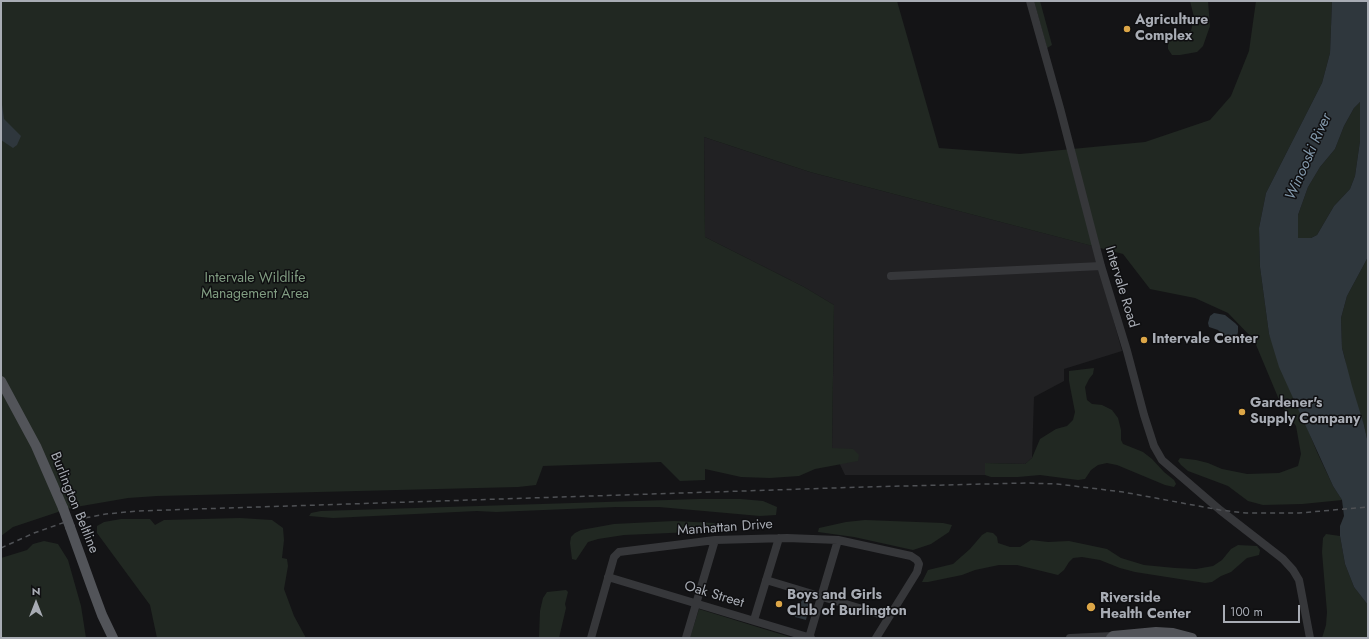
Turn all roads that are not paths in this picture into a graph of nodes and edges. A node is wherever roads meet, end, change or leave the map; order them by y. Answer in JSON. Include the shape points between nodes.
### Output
{"nodes":[{"id":1,"x":1030,"y":1,"type":"edge"},
{"id":2,"x":1101,"y":266,"type":"junction"},
{"id":3,"x":891,"y":276,"type":"dead end"},
{"id":4,"x":1,"y":381,"type":"edge"},
{"id":5,"x":779,"y":538,"type":"junction"},
{"id":6,"x":715,"y":540,"type":"junction"},
{"id":7,"x":838,"y":540,"type":"junction"},
{"id":8,"x":608,"y":577,"type":"junction"},
{"id":9,"x":766,"y":580,"type":"junction"},
{"id":10,"x":822,"y":596,"type":"junction"},
{"id":11,"x":696,"y":603,"type":"junction"},
{"id":12,"x":889,"y":617,"type":"junction"},
{"id":13,"x":754,"y":620,"type":"junction"},
{"id":14,"x":1132,"y":636,"type":"edge"},
{"id":15,"x":1112,"y":637,"type":"edge"},
{"id":16,"x":113,"y":638,"type":"edge"},
{"id":17,"x":591,"y":638,"type":"edge"},
{"id":18,"x":686,"y":638,"type":"edge"},
{"id":19,"x":810,"y":638,"type":"edge"},
{"id":20,"x":876,"y":638,"type":"edge"},
{"id":21,"x":1070,"y":638,"type":"edge"},
{"id":22,"x":1192,"y":638,"type":"edge"},
{"id":23,"x":1310,"y":638,"type":"edge"}],
"edges":[{"from":1,"to":2,"type":"street","name":"Intervale Road"},
{"from":2,"to":3,"type":"street"},
{"from":2,"to":23,"type":"street","name":"Intervale Road","via":[[1154,446],[1162,460],[1293,570],[1299,580]]},
{"from":4,"to":16,"type":"main road","name":"Burlington Beltline","bridge":true,"via":[[36,446]]},
{"from":5,"to":6,"type":"street","name":"Manhattan Drive"},
{"from":5,"to":7,"type":"street","name":"Manhattan Drive"},
{"from":5,"to":9,"type":"street"},
{"from":6,"to":8,"type":"street","name":"Manhattan Drive","via":[[621,551],[616,555]]},
{"from":6,"to":11,"type":"street"},
{"from":7,"to":10,"type":"street"},
{"from":7,"to":12,"type":"street","name":"Manhattan Drive","via":[[911,556],[917,560],[917,572]]},
{"from":8,"to":11,"type":"street","name":"Oak Street"},
{"from":8,"to":17,"type":"street","name":"Manhattan Drive"},
{"from":9,"to":10,"type":"street"},
{"from":9,"to":13,"type":"street"},
{"from":10,"to":12,"type":"street"},
{"from":10,"to":19,"type":"street"},
{"from":11,"to":13,"type":"street","name":"Oak Street"},
{"from":11,"to":18,"type":"street"},
{"from":12,"to":20,"type":"street"},
{"from":13,"to":19,"type":"street","name":"Oak Street"},
{"from":14,"to":15,"type":"main road"},
{"from":14,"to":22,"type":"main road","via":[[1163,632]]},
{"from":15,"to":21,"type":"street"}]}
